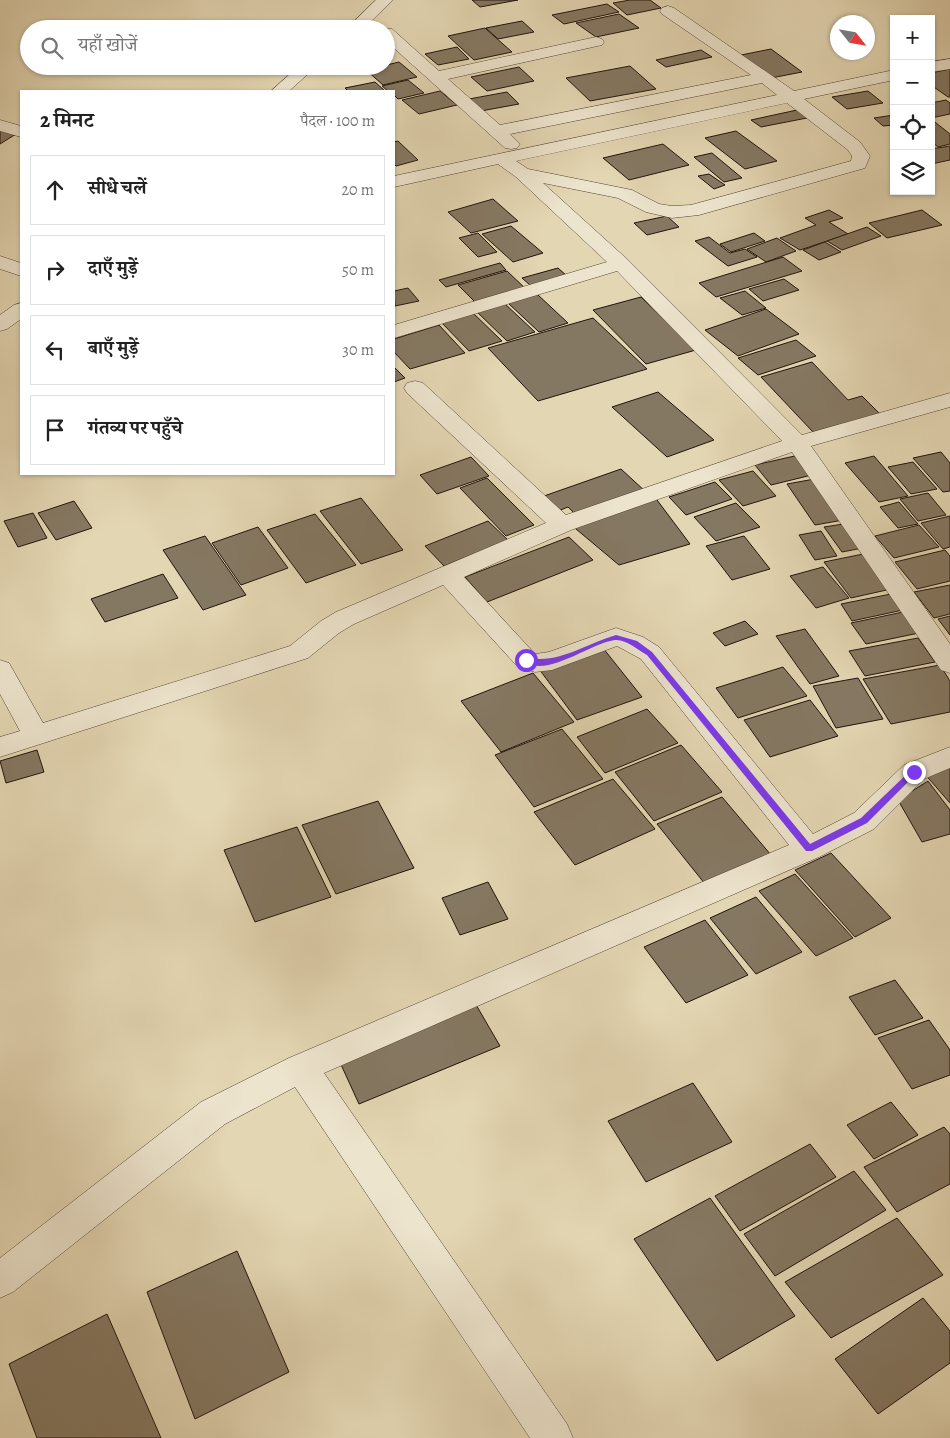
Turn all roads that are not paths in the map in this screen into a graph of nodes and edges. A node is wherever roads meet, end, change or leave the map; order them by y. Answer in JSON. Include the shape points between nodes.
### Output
{"nodes":[{"id":1,"x":385,"y":0,"type":"edge"},
{"id":2,"x":668,"y":11,"type":"dead end"},
{"id":3,"x":369,"y":16,"type":"junction"},
{"id":4,"x":364,"y":20,"type":"edge"},
{"id":5,"x":373,"y":20,"type":"edge"},
{"id":6,"x":395,"y":40,"type":"edge"},
{"id":7,"x":596,"y":42,"type":"dead end"},
{"id":8,"x":950,"y":64,"type":"edge"},
{"id":9,"x":935,"y":66,"type":"edge"},
{"id":10,"x":298,"y":75,"type":"edge"},
{"id":11,"x":890,"y":76,"type":"edge"},
{"id":12,"x":434,"y":77,"type":"junction"},
{"id":13,"x":764,"y":77,"type":"junction"},
{"id":14,"x":280,"y":90,"type":"edge"},
{"id":15,"x":791,"y":98,"type":"junction"},
{"id":16,"x":0,"y":125,"type":"edge"},
{"id":17,"x":497,"y":131,"type":"junction"},
{"id":18,"x":20,"y":132,"type":"edge"},
{"id":19,"x":515,"y":162,"type":"junction"},
{"id":20,"x":395,"y":181,"type":"edge"},
{"id":21,"x":0,"y":262,"type":"edge"},
{"id":22,"x":621,"y":264,"type":"junction"},
{"id":23,"x":20,"y":270,"type":"edge"},
{"id":24,"x":20,"y":310,"type":"edge"},
{"id":25,"x":0,"y":325,"type":"edge"},
{"id":26,"x":395,"y":332,"type":"edge"},
{"id":27,"x":415,"y":388,"type":"dead end"},
{"id":28,"x":950,"y":400,"type":"edge"},
{"id":29,"x":797,"y":442,"type":"junction"},
{"id":30,"x":562,"y":525,"type":"junction"},
{"id":31,"x":448,"y":575,"type":"junction"},
{"id":32,"x":950,"y":664,"type":"edge"},
{"id":33,"x":0,"y":669,"type":"edge"},
{"id":34,"x":36,"y":735,"type":"junction"},
{"id":35,"x":0,"y":747,"type":"edge"},
{"id":36,"x":950,"y":756,"type":"edge"},
{"id":37,"x":809,"y":849,"type":"junction"},
{"id":38,"x":301,"y":1068,"type":"junction"},
{"id":39,"x":0,"y":1280,"type":"edge"},
{"id":40,"x":553,"y":1438,"type":"edge"}],
"edges":[{"from":1,"to":3,"type":"street"},
{"from":2,"to":13,"type":"street"},
{"from":3,"to":4,"type":"street"},
{"from":3,"to":5,"type":"street"},
{"from":6,"to":12,"type":"street"},
{"from":7,"to":12,"type":"street"},
{"from":8,"to":9,"type":"street"},
{"from":10,"to":14,"type":"street"},
{"from":11,"to":15,"type":"street"},
{"from":12,"to":17,"type":"street"},
{"from":13,"to":15,"type":"street"},
{"from":13,"to":17,"type":"street"},
{"from":15,"to":19,"type":"street"},
{"from":15,"to":19,"type":"street","via":[[854,146],[862,156],[859,164],[692,212],[672,212],[653,208],[625,194]]},
{"from":16,"to":18,"type":"street"},
{"from":17,"to":19,"type":"street"},
{"from":19,"to":20,"type":"street"},
{"from":19,"to":22,"type":"street"},
{"from":21,"to":23,"type":"street"},
{"from":22,"to":26,"type":"street"},
{"from":22,"to":29,"type":"street"},
{"from":24,"to":25,"type":"street"},
{"from":27,"to":30,"type":"street"},
{"from":28,"to":29,"type":"street"},
{"from":29,"to":30,"type":"street"},
{"from":29,"to":32,"type":"street"},
{"from":30,"to":31,"type":"street"},
{"from":31,"to":34,"type":"street","via":[[345,618],[299,652]]},
{"from":31,"to":37,"type":"street","via":[[526,660],[535,663],[552,661],[616,637],[650,653]]},
{"from":33,"to":34,"type":"street"},
{"from":34,"to":35,"type":"street"},
{"from":36,"to":37,"type":"street","via":[[914,772],[864,821]]},
{"from":37,"to":38,"type":"street"},
{"from":38,"to":39,"type":"street","via":[[213,1113]]},
{"from":38,"to":40,"type":"street"}]}
